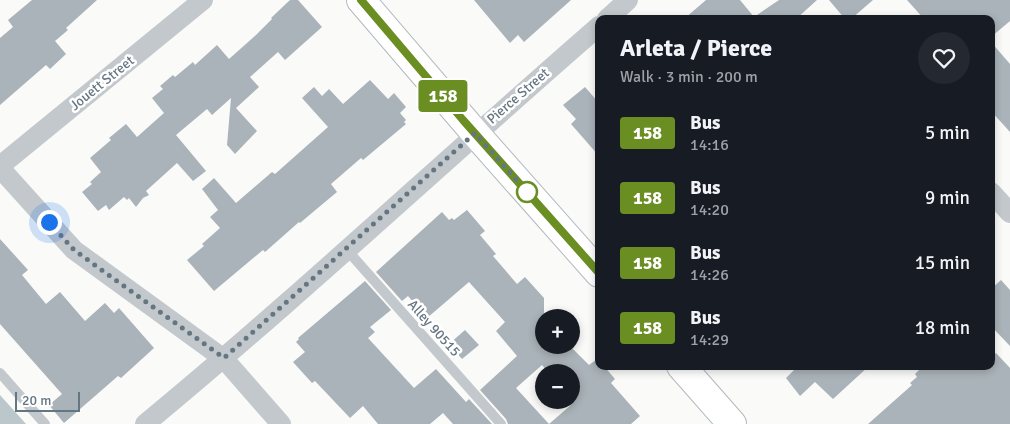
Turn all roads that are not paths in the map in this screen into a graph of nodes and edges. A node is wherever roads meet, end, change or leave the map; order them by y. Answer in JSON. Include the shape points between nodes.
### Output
{"nodes":[{"id":1,"x":203,"y":0,"type":"edge"},
{"id":2,"x":361,"y":0,"type":"edge"},
{"id":3,"x":628,"y":0,"type":"edge"},
{"id":4,"x":611,"y":15,"type":"edge"},
{"id":5,"x":595,"y":29,"type":"edge"},
{"id":6,"x":475,"y":133,"type":"junction"},
{"id":7,"x":0,"y":167,"type":"edge"},
{"id":8,"x":995,"y":196,"type":"edge"},
{"id":9,"x":1010,"y":213,"type":"edge"},
{"id":10,"x":347,"y":250,"type":"junction"},
{"id":11,"x":595,"y":268,"type":"edge"},
{"id":12,"x":224,"y":358,"type":"junction"},
{"id":13,"x":685,"y":370,"type":"edge"},
{"id":14,"x":0,"y":373,"type":"edge"},
{"id":15,"x":45,"y":424,"type":"edge"},
{"id":16,"x":145,"y":424,"type":"edge"},
{"id":17,"x":281,"y":424,"type":"edge"},
{"id":18,"x":500,"y":424,"type":"edge"},
{"id":19,"x":732,"y":424,"type":"edge"}],
"edges":[{"from":1,"to":7,"type":"street","name":"Jouett Street"},
{"from":2,"to":6,"type":"main road"},
{"from":3,"to":4,"type":"street"},
{"from":5,"to":6,"type":"street","name":"Pierce Street"},
{"from":6,"to":10,"type":"street","name":"Pierce Street"},
{"from":6,"to":11,"type":"main road"},
{"from":7,"to":12,"type":"street","via":[[74,250]]},
{"from":8,"to":9,"type":"street"},
{"from":10,"to":12,"type":"street","name":"Pierce Street"},
{"from":10,"to":18,"type":"lane","name":"Alley 90515"},
{"from":12,"to":16,"type":"street","name":"Pierce Street"},
{"from":12,"to":17,"type":"street"},
{"from":13,"to":19,"type":"main road"},
{"from":14,"to":15,"type":"lane"}]}
